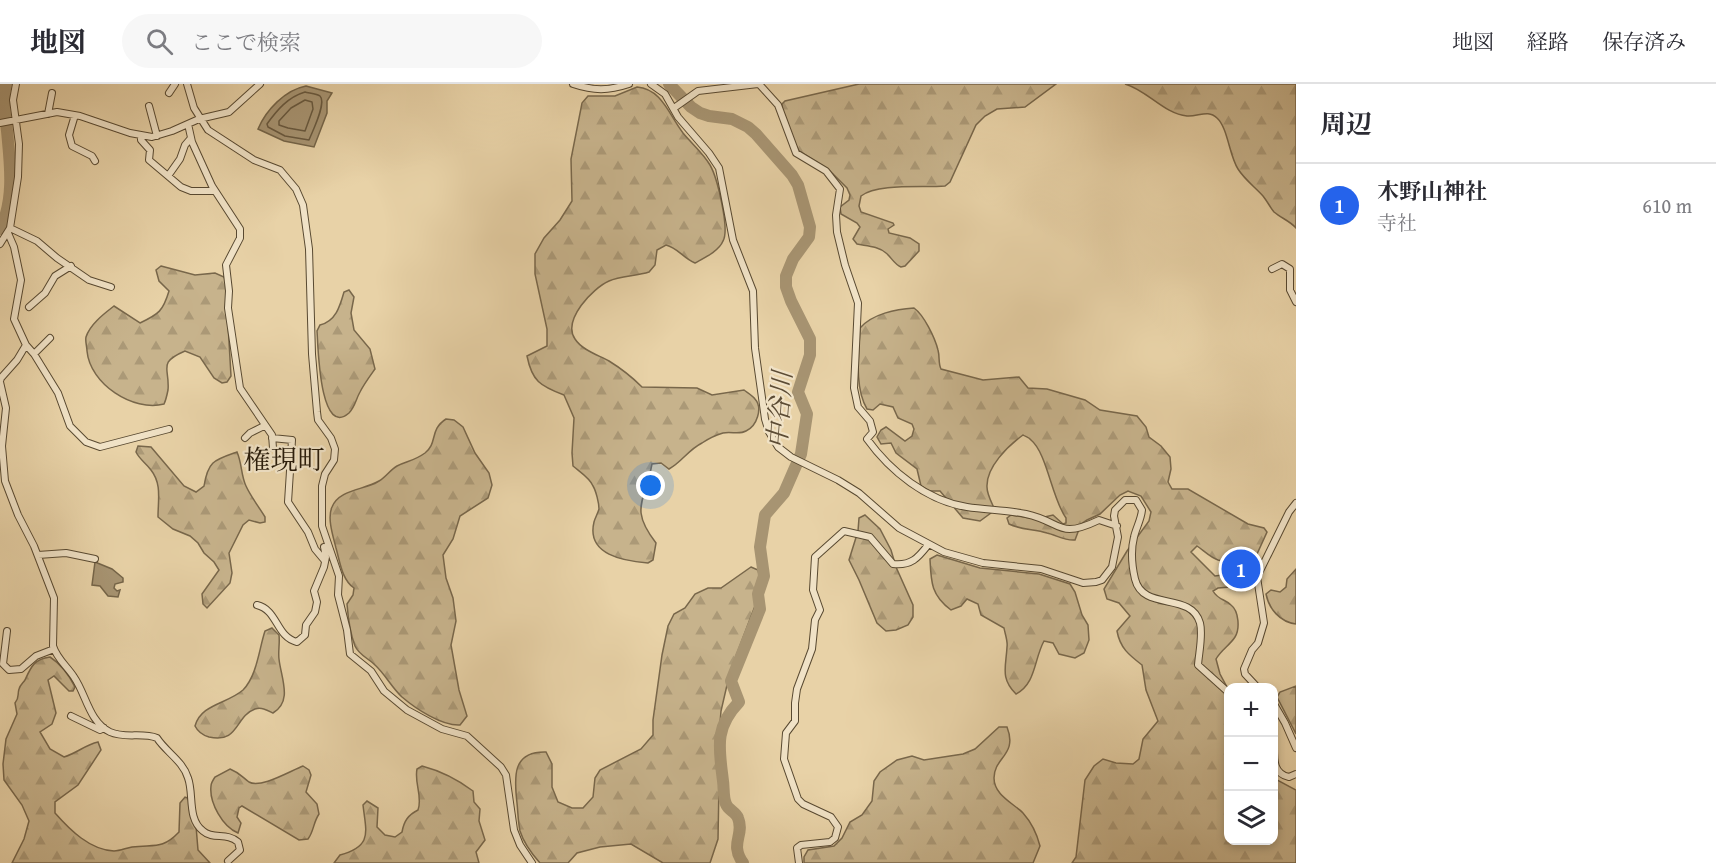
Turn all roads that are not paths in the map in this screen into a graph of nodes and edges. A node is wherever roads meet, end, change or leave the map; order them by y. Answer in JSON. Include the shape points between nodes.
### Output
{"nodes":[{"id":1,"x":16,"y":84,"type":"edge"},
{"id":2,"x":175,"y":84,"type":"edge"},
{"id":3,"x":187,"y":84,"type":"edge"},
{"id":4,"x":260,"y":84,"type":"edge"},
{"id":5,"x":573,"y":84,"type":"edge"},
{"id":6,"x":629,"y":84,"type":"edge"},
{"id":7,"x":651,"y":84,"type":"edge"},
{"id":8,"x":758,"y":84,"type":"edge"},
{"id":9,"x":741,"y":85,"type":"edge"},
{"id":10,"x":252,"y":88,"type":"edge"},
{"id":11,"x":52,"y":93,"type":"dead end"},
{"id":12,"x":169,"y":93,"type":"dead end"},
{"id":13,"x":149,"y":106,"type":"dead end"},
{"id":14,"x":677,"y":106,"type":"junction"},
{"id":15,"x":48,"y":114,"type":"junction"},
{"id":16,"x":75,"y":115,"type":"junction"},
{"id":17,"x":199,"y":119,"type":"junction"},
{"id":18,"x":14,"y":121,"type":"junction"},
{"id":19,"x":0,"y":123,"type":"edge"},
{"id":20,"x":188,"y":124,"type":"junction"},
{"id":21,"x":141,"y":136,"type":"junction"},
{"id":22,"x":157,"y":136,"type":"junction"},
{"id":23,"x":191,"y":138,"type":"junction"},
{"id":24,"x":95,"y":161,"type":"dead end"},
{"id":25,"x":168,"y":176,"type":"junction"},
{"id":26,"x":215,"y":192,"type":"junction"},
{"id":27,"x":9,"y":230,"type":"junction"},
{"id":28,"x":0,"y":244,"type":"edge"},
{"id":29,"x":71,"y":266,"type":"junction"},
{"id":30,"x":1272,"y":269,"type":"dead end"},
{"id":31,"x":111,"y":287,"type":"dead end"},
{"id":32,"x":1296,"y":302,"type":"edge"},
{"id":33,"x":30,"y":308,"type":"dead end"},
{"id":34,"x":50,"y":338,"type":"dead end"},
{"id":35,"x":26,"y":345,"type":"junction"},
{"id":36,"x":34,"y":354,"type":"junction"},
{"id":37,"x":0,"y":382,"type":"edge"},
{"id":38,"x":264,"y":426,"type":"junction"},
{"id":39,"x":169,"y":429,"type":"dead end"},
{"id":40,"x":244,"y":438,"type":"dead end"},
{"id":41,"x":272,"y":438,"type":"junction"},
{"id":42,"x":273,"y":448,"type":"dead end"},
{"id":43,"x":1296,"y":503,"type":"edge"},
{"id":44,"x":1117,"y":526,"type":"junction"},
{"id":45,"x":325,"y":538,"type":"junction"},
{"id":46,"x":928,"y":545,"type":"junction"},
{"id":47,"x":38,"y":555,"type":"junction"},
{"id":48,"x":95,"y":559,"type":"dead end"},
{"id":49,"x":325,"y":561,"type":"junction"},
{"id":50,"x":257,"y":605,"type":"dead end"},
{"id":51,"x":7,"y":631,"type":"dead end"},
{"id":52,"x":54,"y":649,"type":"junction"},
{"id":53,"x":1254,"y":683,"type":"edge"},
{"id":54,"x":1224,"y":688,"type":"edge"},
{"id":55,"x":1278,"y":711,"type":"edge"},
{"id":56,"x":71,"y":716,"type":"dead end"},
{"id":57,"x":104,"y":728,"type":"junction"},
{"id":58,"x":1296,"y":748,"type":"edge"},
{"id":59,"x":1278,"y":770,"type":"edge"},
{"id":60,"x":1296,"y":774,"type":"edge"},
{"id":61,"x":228,"y":861,"type":"dead end"},
{"id":62,"x":532,"y":863,"type":"edge"},
{"id":63,"x":799,"y":863,"type":"edge"}],
"edges":[{"from":1,"to":18,"type":"street"},
{"from":2,"to":12,"type":"street"},
{"from":3,"to":17,"type":"street"},
{"from":4,"to":10,"type":"street"},
{"from":5,"to":6,"type":"street","via":[[600,91]]},
{"from":7,"to":14,"type":"street"},
{"from":8,"to":9,"type":"street"},
{"from":8,"to":44,"type":"street","via":[[778,105],[796,153],[826,171],[840,189],[837,232],[858,303],[854,388],[858,407],[873,427],[867,439],[880,458],[930,496],[964,507],[1028,514],[1066,531],[1099,520]]},
{"from":9,"to":14,"type":"street","via":[[706,89]]},
{"from":10,"to":17,"type":"street","via":[[229,111]]},
{"from":11,"to":15,"type":"street"},
{"from":13,"to":22,"type":"street"},
{"from":14,"to":46,"type":"street","via":[[678,117],[719,168],[733,240],[753,291],[755,348],[765,419],[773,440],[784,452],[838,480],[899,528]]},
{"from":15,"to":16,"type":"street"},
{"from":15,"to":18,"type":"street"},
{"from":16,"to":21,"type":"street"},
{"from":16,"to":24,"type":"street","via":[[69,135],[72,146],[93,156]]},
{"from":17,"to":20,"type":"street"},
{"from":17,"to":45,"type":"street","via":[[214,135],[254,160],[280,170],[303,205],[318,420],[335,449],[322,486]]},
{"from":18,"to":19,"type":"street"},
{"from":18,"to":27,"type":"street","via":[[19,160]]},
{"from":20,"to":22,"type":"street"},
{"from":20,"to":23,"type":"street"},
{"from":21,"to":22,"type":"street"},
{"from":21,"to":25,"type":"street","via":[[150,150],[149,160]]},
{"from":23,"to":25,"type":"street"},
{"from":23,"to":26,"type":"street"},
{"from":25,"to":26,"type":"street","via":[[191,191]]},
{"from":26,"to":38,"type":"street","via":[[240,229],[226,265],[228,308],[240,388]]},
{"from":27,"to":28,"type":"street"},
{"from":27,"to":29,"type":"street","via":[[37,241]]},
{"from":27,"to":35,"type":"street","via":[[21,280],[14,319]]},
{"from":29,"to":31,"type":"street","via":[[89,280]]},
{"from":29,"to":33,"type":"street","via":[[55,276]]},
{"from":30,"to":32,"type":"street","via":[[1282,264],[1290,269],[1290,290]]},
{"from":34,"to":36,"type":"street"},
{"from":35,"to":36,"type":"street"},
{"from":35,"to":37,"type":"street"},
{"from":36,"to":39,"type":"street","via":[[58,393],[67,420],[91,445],[100,447]]},
{"from":37,"to":47,"type":"street","via":[[6,408],[2,446],[5,481]]},
{"from":38,"to":40,"type":"street"},
{"from":38,"to":41,"type":"street"},
{"from":41,"to":42,"type":"street"},
{"from":41,"to":49,"type":"street","via":[[292,440],[288,502]]},
{"from":43,"to":53,"type":"street","via":[[1257,577],[1264,623],[1244,669]]},
{"from":44,"to":46,"type":"street","via":[[1112,567],[1102,580],[1089,584],[1041,569],[969,560]]},
{"from":44,"to":54,"type":"street","via":[[1114,516],[1119,504],[1136,500],[1142,510],[1133,539],[1137,585],[1149,598],[1179,603],[1193,612],[1200,626],[1198,665]]},
{"from":45,"to":49,"type":"street"},
{"from":45,"to":62,"type":"street","via":[[339,576],[338,595],[350,654],[407,710],[442,729],[467,736],[504,771],[514,830]]},
{"from":46,"to":63,"type":"street","via":[[915,560],[893,564],[870,537],[844,531],[815,557],[813,590],[820,610],[812,649],[797,689],[795,721],[786,734],[784,759],[798,799],[831,817],[838,826],[830,842],[797,848]]},
{"from":47,"to":48,"type":"street","via":[[66,553]]},
{"from":47,"to":52,"type":"street","via":[[54,598]]},
{"from":49,"to":50,"type":"street","via":[[314,591],[315,612],[297,642],[284,636],[275,619]]},
{"from":51,"to":52,"type":"street","via":[[3,664],[9,670],[21,669],[36,656]]},
{"from":52,"to":57,"type":"street"},
{"from":55,"to":58,"type":"street"},
{"from":56,"to":57,"type":"street","via":[[100,730]]},
{"from":57,"to":61,"type":"street","via":[[111,733],[156,738],[189,780],[190,798],[200,828],[207,834],[228,836],[238,842],[240,850]]},
{"from":59,"to":60,"type":"street","via":[[1289,777]]}]}
